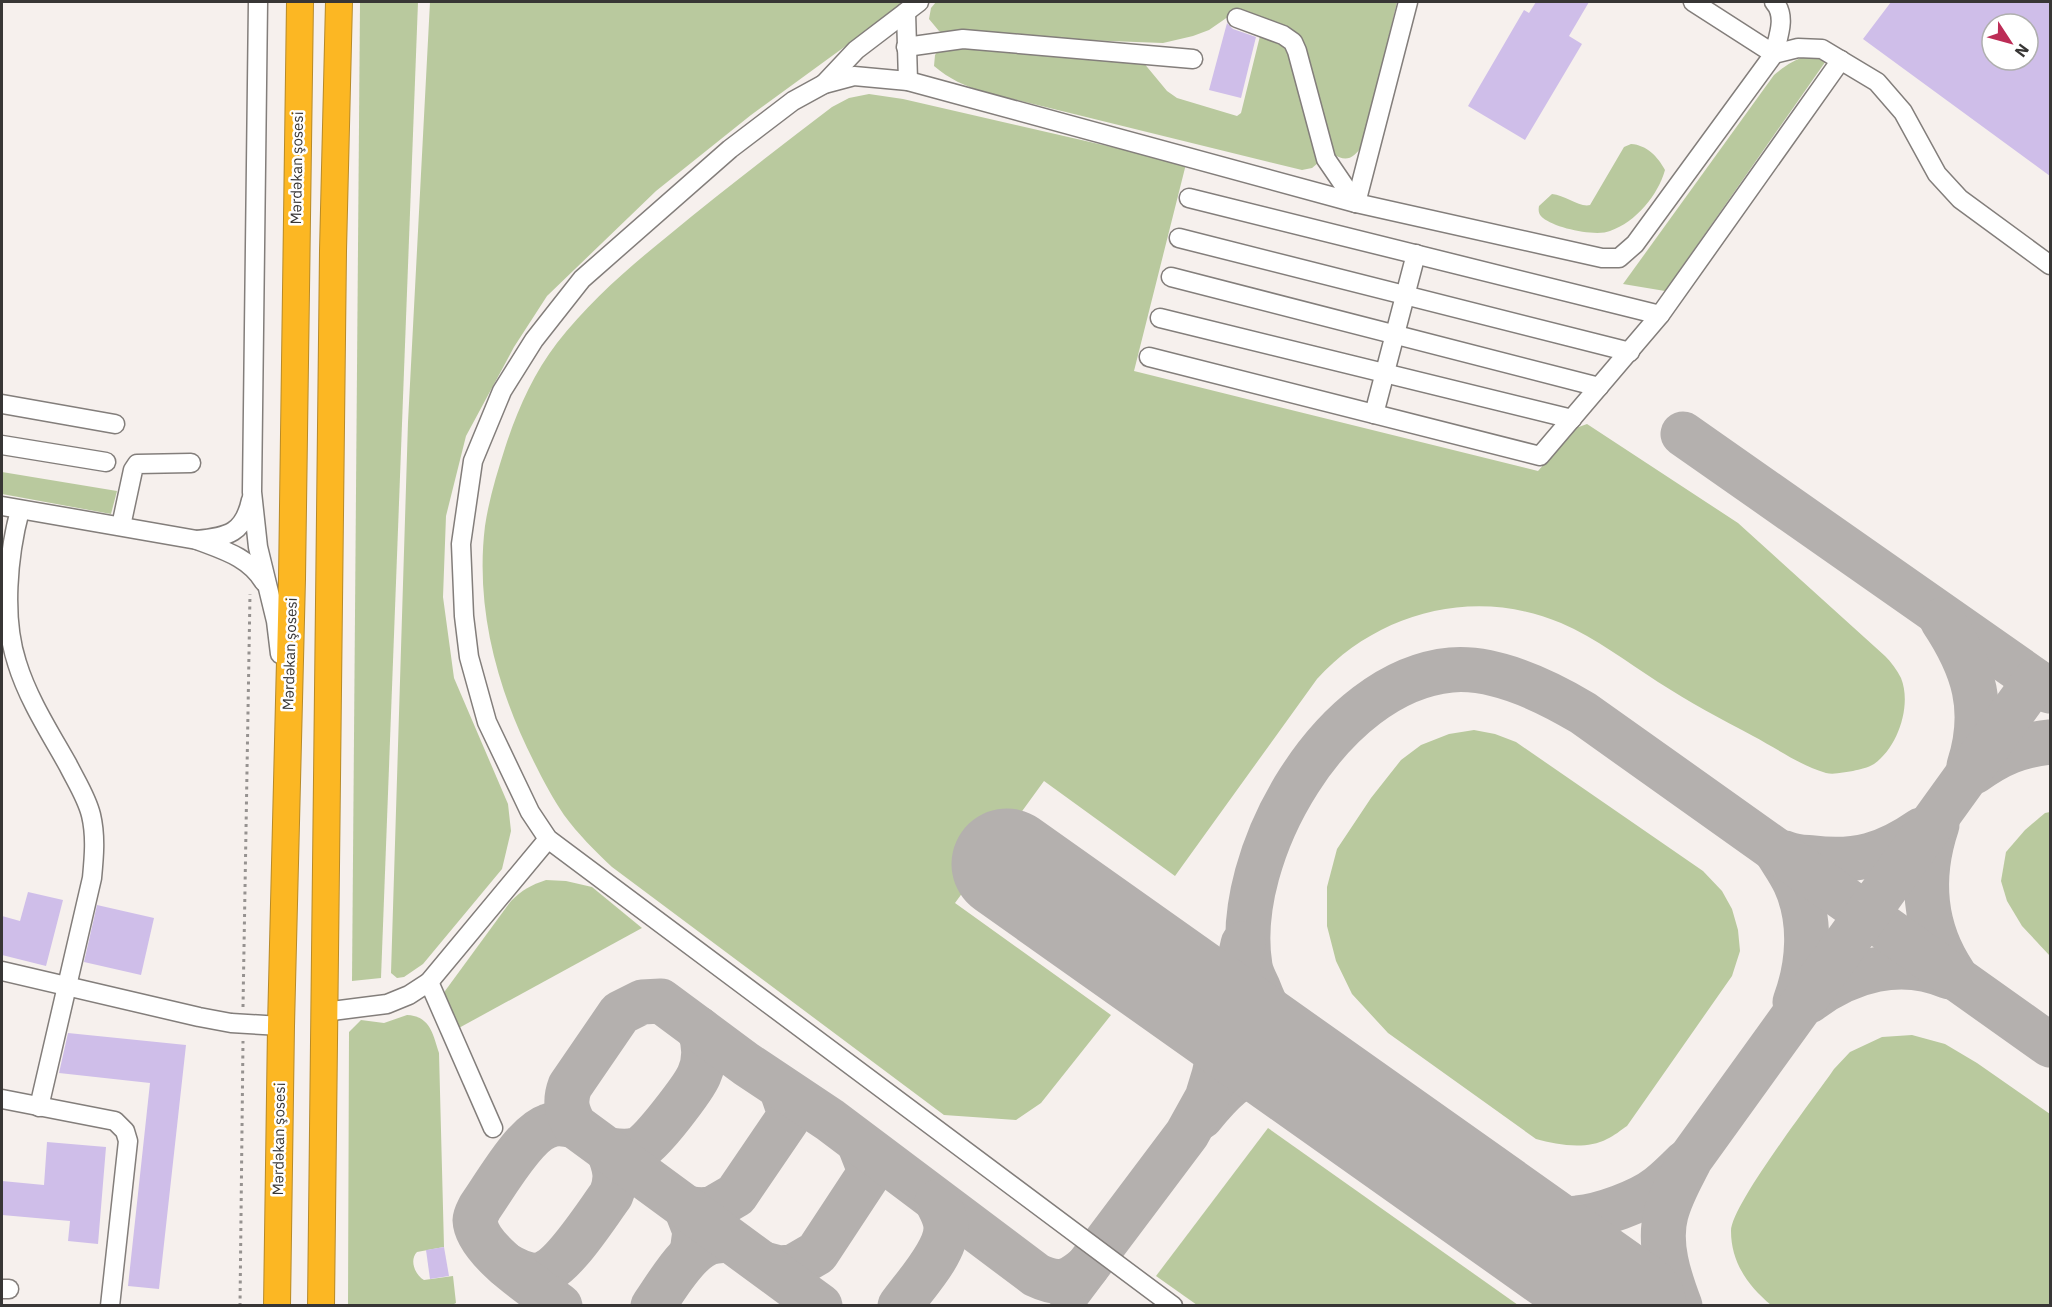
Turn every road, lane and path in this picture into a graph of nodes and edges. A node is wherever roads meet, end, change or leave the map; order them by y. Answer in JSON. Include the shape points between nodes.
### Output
{"nodes":[{"id":1,"x":258,"y":2,"type":"edge"},
{"id":2,"x":300,"y":2,"type":"edge"},
{"id":3,"x":339,"y":2,"type":"edge"},
{"id":4,"x":1408,"y":2,"type":"edge"},
{"id":5,"x":1693,"y":2,"type":"edge"},
{"id":6,"x":1774,"y":2,"type":"edge"},
{"id":7,"x":913,"y":7,"type":"edge"},
{"id":8,"x":1237,"y":18,"type":"dead end"},
{"id":9,"x":906,"y":47,"type":"junction"},
{"id":10,"x":1774,"y":54,"type":"junction"},
{"id":11,"x":1193,"y":59,"type":"dead end"},
{"id":12,"x":1841,"y":60,"type":"junction"},
{"id":13,"x":908,"y":81,"type":"junction"},
{"id":14,"x":824,"y":84,"type":"junction"},
{"id":15,"x":1189,"y":198,"type":"dead end"},
{"id":16,"x":1356,"y":203,"type":"junction"},
{"id":17,"x":1179,"y":238,"type":"dead end"},
{"id":18,"x":1416,"y":254,"type":"junction"},
{"id":19,"x":2050,"y":265,"type":"edge"},
{"id":20,"x":1171,"y":277,"type":"dead end"},
{"id":21,"x":1405,"y":295,"type":"junction"},
{"id":22,"x":1660,"y":315,"type":"junction"},
{"id":23,"x":1160,"y":318,"type":"dead end"},
{"id":24,"x":1395,"y":335,"type":"junction"},
{"id":25,"x":1630,"y":352,"type":"junction"},
{"id":26,"x":1149,"y":357,"type":"dead end"},
{"id":27,"x":1384,"y":373,"type":"junction"},
{"id":28,"x":1599,"y":387,"type":"junction"},
{"id":29,"x":2,"y":404,"type":"edge"},
{"id":30,"x":1374,"y":414,"type":"junction"},
{"id":31,"x":1572,"y":419,"type":"junction"},
{"id":32,"x":115,"y":424,"type":"dead end"},
{"id":33,"x":2,"y":445,"type":"edge"},
{"id":34,"x":106,"y":462,"type":"dead end"},
{"id":35,"x":191,"y":463,"type":"dead end"},
{"id":36,"x":252,"y":492,"type":"junction"},
{"id":37,"x":2,"y":506,"type":"edge"},
{"id":38,"x":20,"y":510,"type":"junction"},
{"id":39,"x":121,"y":526,"type":"junction"},
{"id":40,"x":198,"y":540,"type":"junction"},
{"id":41,"x":251,"y":565,"type":"junction"},
{"id":42,"x":268,"y":588,"type":"junction"},
{"id":43,"x":6,"y":637,"type":"edge"},
{"id":44,"x":287,"y":758,"type":"junction"},
{"id":45,"x":548,"y":839,"type":"junction"},
{"id":46,"x":2,"y":971,"type":"edge"},
{"id":47,"x":429,"y":982,"type":"junction"},
{"id":48,"x":67,"y":986,"type":"junction"},
{"id":49,"x":324,"y":1012,"type":"junction"},
{"id":50,"x":243,"y":1024,"type":"junction"},
{"id":51,"x":281,"y":1026,"type":"junction"},
{"id":52,"x":2,"y":1099,"type":"edge"},
{"id":53,"x":39,"y":1107,"type":"junction"},
{"id":54,"x":493,"y":1128,"type":"dead end"},
{"id":55,"x":110,"y":1305,"type":"edge"},
{"id":56,"x":240,"y":1305,"type":"edge"},
{"id":57,"x":277,"y":1305,"type":"edge"},
{"id":58,"x":321,"y":1305,"type":"edge"},
{"id":59,"x":1173,"y":1305,"type":"edge"}],
"edges":[{"from":1,"to":36,"type":"street"},
{"from":2,"to":44,"type":"highway","name":"Mərdəkan şosesi"},
{"from":3,"to":49,"type":"highway"},
{"from":4,"to":16,"type":"street"},
{"from":5,"to":10,"type":"street"},
{"from":6,"to":10,"type":"street","via":[[1779,7],[1781,25]]},
{"from":7,"to":9,"type":"street"},
{"from":7,"to":14,"type":"street","via":[[856,50]]},
{"from":8,"to":16,"type":"street","via":[[1293,42],[1326,159]]},
{"from":9,"to":11,"type":"street","via":[[963,39]]},
{"from":9,"to":13,"type":"street"},
{"from":10,"to":12,"type":"street","via":[[1798,48],[1822,49]]},
{"from":10,"to":16,"type":"street","via":[[1635,243],[1619,258],[1602,258]]},
{"from":12,"to":19,"type":"street","via":[[1877,82],[1903,112],[1937,174],[1960,199]]},
{"from":12,"to":22,"type":"street"},
{"from":13,"to":14,"type":"street","via":[[854,76]]},
{"from":13,"to":16,"type":"street"},
{"from":14,"to":45,"type":"street","via":[[793,101],[730,149],[582,279],[534,340],[502,391],[473,461],[461,544],[469,657],[487,722],[530,812]]},
{"from":15,"to":18,"type":"street"},
{"from":17,"to":21,"type":"street"},
{"from":18,"to":21,"type":"street"},
{"from":18,"to":22,"type":"street"},
{"from":20,"to":24,"type":"street"},
{"from":21,"to":24,"type":"street"},
{"from":21,"to":25,"type":"street"},
{"from":22,"to":25,"type":"street"},
{"from":23,"to":27,"type":"street"},
{"from":24,"to":27,"type":"street"},
{"from":24,"to":28,"type":"street"},
{"from":25,"to":28,"type":"street"},
{"from":26,"to":30,"type":"street"},
{"from":27,"to":30,"type":"street"},
{"from":27,"to":31,"type":"street"},
{"from":28,"to":31,"type":"street"},
{"from":29,"to":32,"type":"street"},
{"from":30,"to":31,"type":"street","via":[[1540,456]]},
{"from":33,"to":34,"type":"street"},
{"from":35,"to":39,"type":"street","via":[[136,464]]},
{"from":36,"to":40,"type":"street","via":[[238,529],[221,538]]},
{"from":36,"to":42,"type":"street","via":[[258,547]]},
{"from":37,"to":38,"type":"street"},
{"from":38,"to":39,"type":"street"},
{"from":38,"to":43,"type":"street","via":[[9,576]]},
{"from":39,"to":40,"type":"street"},
{"from":40,"to":41,"type":"street"},
{"from":41,"to":42,"type":"street"},
{"from":41,"to":50,"type":"path"},
{"from":42,"to":44,"type":"street","via":[[278,634]]},
{"from":43,"to":48,"type":"street","via":[[36,708],[90,814],[95,846],[92,878]]},
{"from":44,"to":51,"type":"highway","name":"Mərdəkan şosesi"},
{"from":45,"to":47,"type":"street"},
{"from":45,"to":59,"type":"street"},
{"from":46,"to":48,"type":"street"},
{"from":47,"to":49,"type":"street","via":[[387,1004]]},
{"from":47,"to":54,"type":"street"},
{"from":48,"to":50,"type":"street"},
{"from":48,"to":53,"type":"street"},
{"from":49,"to":58,"type":"highway"},
{"from":50,"to":51,"type":"street"},
{"from":50,"to":56,"type":"path"},
{"from":51,"to":57,"type":"highway","name":"Mərdəkan şosesi"},
{"from":52,"to":53,"type":"street"},
{"from":53,"to":55,"type":"street","via":[[115,1121],[125,1131],[128,1141]]}]}
